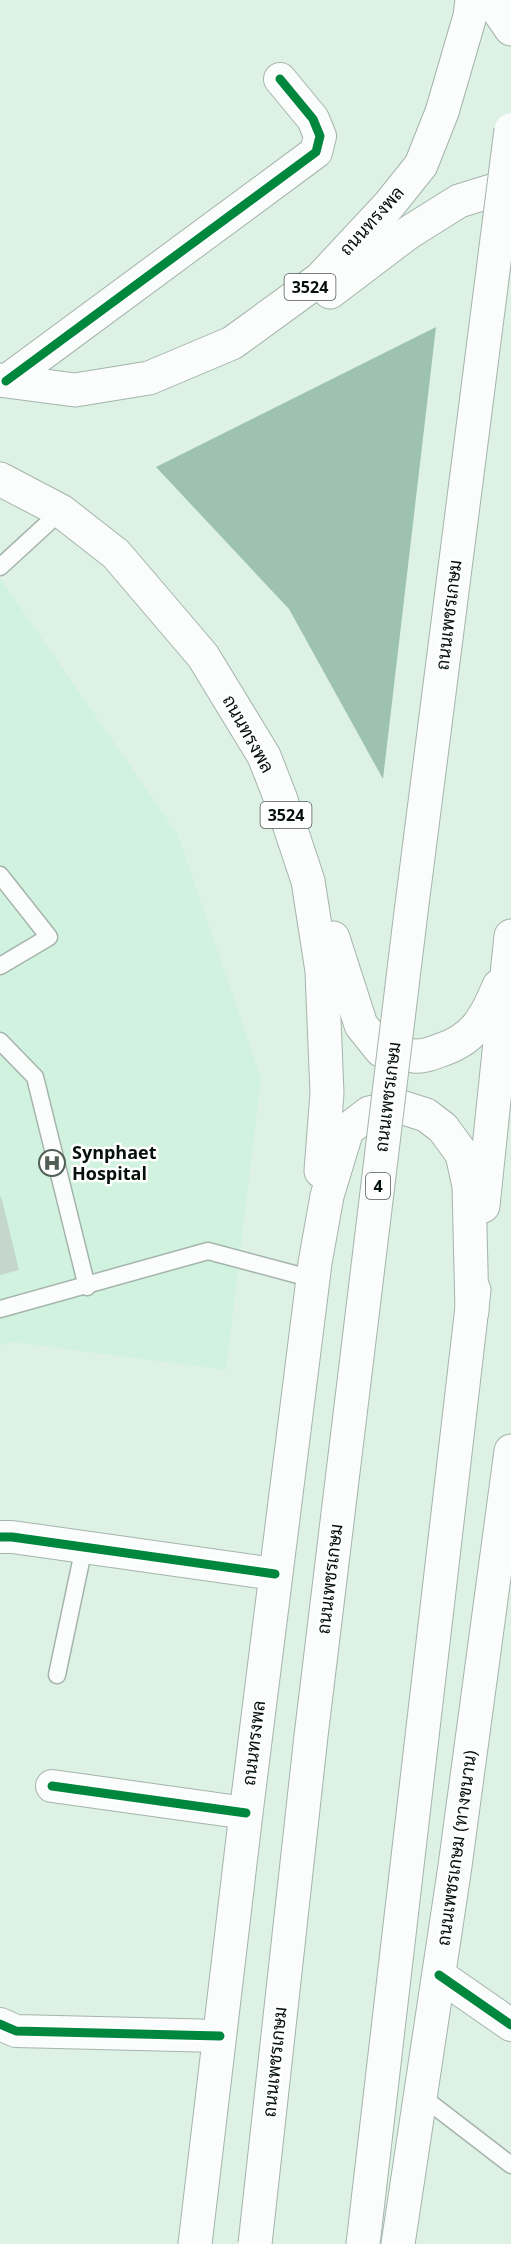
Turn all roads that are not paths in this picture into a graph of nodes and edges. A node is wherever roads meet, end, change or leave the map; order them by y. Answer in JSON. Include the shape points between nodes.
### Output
{"nodes":[{"id":1,"x":472,"y":0,"type":"edge"},
{"id":2,"x":491,"y":0,"type":"edge"},
{"id":3,"x":511,"y":29,"type":"edge"},
{"id":4,"x":280,"y":79,"type":"dead end"},
{"id":5,"x":511,"y":130,"type":"edge"},
{"id":6,"x":511,"y":185,"type":"edge"},
{"id":7,"x":245,"y":335,"type":"junction"},
{"id":8,"x":3,"y":380,"type":"edge"},
{"id":9,"x":0,"y":479,"type":"edge"},
{"id":10,"x":61,"y":511,"type":"junction"},
{"id":11,"x":0,"y":567,"type":"edge"},
{"id":12,"x":0,"y":875,"type":"edge"},
{"id":13,"x":308,"y":881,"type":"junction"},
{"id":14,"x":511,"y":934,"type":"edge"},
{"id":15,"x":0,"y":966,"type":"edge"},
{"id":16,"x":0,"y":1041,"type":"edge"},
{"id":17,"x":314,"y":1271,"type":"junction"},
{"id":18,"x":87,"y":1287,"type":"junction"},
{"id":19,"x":0,"y":1309,"type":"edge"},
{"id":20,"x":472,"y":1311,"type":"junction"},
{"id":21,"x":511,"y":1450,"type":"edge"},
{"id":22,"x":508,"y":1496,"type":"edge"},
{"id":23,"x":0,"y":1537,"type":"edge"},
{"id":24,"x":84,"y":1547,"type":"junction"},
{"id":25,"x":275,"y":1574,"type":"junction"},
{"id":26,"x":57,"y":1675,"type":"dead end"},
{"id":27,"x":52,"y":1786,"type":"dead end"},
{"id":28,"x":246,"y":1813,"type":"junction"},
{"id":29,"x":439,"y":1974,"type":"junction"},
{"id":30,"x":0,"y":2024,"type":"edge"},
{"id":31,"x":511,"y":2025,"type":"edge"},
{"id":32,"x":220,"y":2036,"type":"junction"},
{"id":33,"x":420,"y":2096,"type":"junction"},
{"id":34,"x":511,"y":2165,"type":"edge"},
{"id":35,"x":195,"y":2244,"type":"edge"},
{"id":36,"x":255,"y":2244,"type":"edge"},
{"id":37,"x":363,"y":2244,"type":"edge"},
{"id":38,"x":398,"y":2244,"type":"edge"}],
"edges":[{"from":1,"to":7,"type":"main road","name":"ถนนทรงพล","number":"3524","via":[[441,112],[421,165],[320,279]]},
{"from":2,"to":3,"type":"main road"},
{"from":4,"to":8,"type":"street","via":[[313,119],[320,136],[316,152]]},
{"from":5,"to":36,"type":"main road","name":"ถนนเพชรเกษม","number":"4","bridge":true,"via":[[398,1018],[314,1712]]},
{"from":6,"to":7,"type":"main road","via":[[459,201],[408,233],[325,295]]},
{"from":7,"to":8,"type":"main road","name":"ถนนทรงพล","number":"3524","via":[[149,378],[75,390]]},
{"from":9,"to":10,"type":"main road","name":"ถนนทรงพล","number":"3524"},
{"from":10,"to":11,"type":"lane"},
{"from":10,"to":13,"type":"main road","name":"ถนนทรงพล","number":"3524","via":[[116,554],[203,656],[264,756]]},
{"from":12,"to":15,"type":"lane","via":[[49,937]]},
{"from":13,"to":14,"type":"main road","via":[[325,910],[361,1025],[381,1050],[416,1056],[433,1053],[456,1045],[477,1028],[500,983]]},
{"from":13,"to":17,"type":"main road","name":"ถนนทรงพล","number":"3524","via":[[322,971],[327,1093]]},
{"from":14,"to":20,"type":"main road"},
{"from":16,"to":18,"type":"lane","via":[[35,1077]]},
{"from":17,"to":18,"type":"lane","via":[[208,1251]]},
{"from":17,"to":20,"type":"main road","via":[[327,1196],[347,1130],[369,1113],[401,1107],[426,1115],[443,1128],[462,1154],[469,1186]]},
{"from":17,"to":25,"type":"main road","name":"ถนนทรงพล"},
{"from":18,"to":19,"type":"lane"},
{"from":20,"to":37,"type":"main road"},
{"from":21,"to":22,"type":"main road","name":"ถนนเพชรเกษม (ทางขนาน)"},
{"from":22,"to":29,"type":"main road","name":"ถนนเพชรเกษม (ทางขนาน)"},
{"from":23,"to":24,"type":"street"},
{"from":24,"to":25,"type":"street"},
{"from":24,"to":26,"type":"lane"},
{"from":25,"to":28,"type":"main road","name":"ถนนทรงพล"},
{"from":27,"to":28,"type":"street"},
{"from":28,"to":32,"type":"main road","name":"ถนนทรงพล"},
{"from":29,"to":31,"type":"street"},
{"from":29,"to":33,"type":"main road","name":"ถนนเพชรเกษม (ทางขนาน)"},
{"from":30,"to":32,"type":"street","via":[[16,2031]]},
{"from":32,"to":35,"type":"main road","name":"ถนนทรงพล"},
{"from":33,"to":34,"type":"lane"},
{"from":33,"to":38,"type":"main road","name":"ถนนเพชรเกษม (ทางขนาน)"}]}
